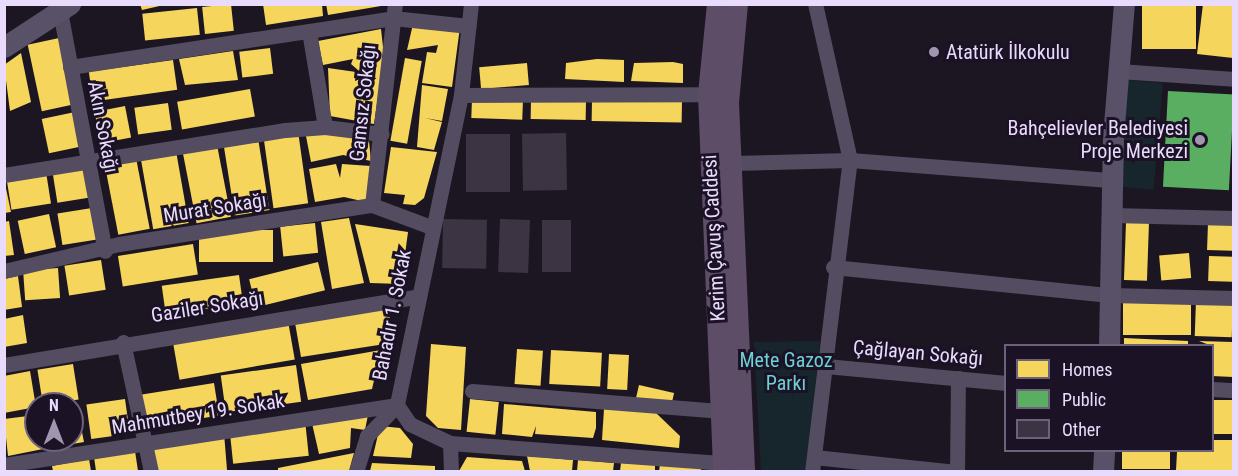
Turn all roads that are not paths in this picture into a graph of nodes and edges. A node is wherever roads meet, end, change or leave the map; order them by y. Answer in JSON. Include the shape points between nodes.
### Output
{"nodes":[{"id":1,"x":471,"y":4,"type":"edge"},
{"id":2,"x":718,"y":4,"type":"edge"},
{"id":3,"x":737,"y":4,"type":"edge"},
{"id":4,"x":815,"y":4,"type":"edge"},
{"id":5,"x":1124,"y":4,"type":"edge"},
{"id":6,"x":65,"y":8,"type":"edge"},
{"id":7,"x":394,"y":11,"type":"edge"},
{"id":8,"x":469,"y":26,"type":"junction"},
{"id":9,"x":309,"y":30,"type":"junction"},
{"id":10,"x":4,"y":47,"type":"edge"},
{"id":11,"x":70,"y":67,"type":"junction"},
{"id":12,"x":1118,"y":71,"type":"junction"},
{"id":13,"x":1233,"y":79,"type":"edge"},
{"id":14,"x":709,"y":94,"type":"junction"},
{"id":15,"x":461,"y":95,"type":"junction"},
{"id":16,"x":325,"y":127,"type":"junction"},
{"id":17,"x":382,"y":134,"type":"junction"},
{"id":18,"x":88,"y":158,"type":"junction"},
{"id":19,"x":850,"y":160,"type":"junction"},
{"id":20,"x":731,"y":163,"type":"junction"},
{"id":21,"x":4,"y":175,"type":"edge"},
{"id":22,"x":1112,"y":180,"type":"junction"},
{"id":23,"x":372,"y":205,"type":"junction"},
{"id":24,"x":1112,"y":215,"type":"junction"},
{"id":25,"x":1233,"y":218,"type":"edge"},
{"id":26,"x":431,"y":227,"type":"junction"},
{"id":27,"x":105,"y":251,"type":"junction"},
{"id":28,"x":833,"y":267,"type":"junction"},
{"id":29,"x":4,"y":271,"type":"edge"},
{"id":30,"x":1110,"y":295,"type":"junction"},
{"id":31,"x":416,"y":297,"type":"junction"},
{"id":32,"x":1233,"y":298,"type":"edge"},
{"id":33,"x":123,"y":342,"type":"junction"},
{"id":34,"x":1109,"y":344,"type":"edge"},
{"id":35,"x":4,"y":365,"type":"edge"},
{"id":36,"x":826,"y":366,"type":"junction"},
{"id":37,"x":958,"y":378,"type":"junction"},
{"id":38,"x":1004,"y":383,"type":"edge"},
{"id":39,"x":1214,"y":389,"type":"edge"},
{"id":40,"x":1233,"y":390,"type":"edge"},
{"id":41,"x":472,"y":391,"type":"dead end"},
{"id":42,"x":397,"y":405,"type":"junction"},
{"id":43,"x":722,"y":411,"type":"junction"},
{"id":44,"x":450,"y":443,"type":"junction"},
{"id":45,"x":146,"y":444,"type":"junction"},
{"id":46,"x":1104,"y":452,"type":"edge"},
{"id":47,"x":813,"y":464,"type":"edge"},
{"id":48,"x":4,"y":465,"type":"edge"},
{"id":49,"x":730,"y":469,"type":"edge"},
{"id":50,"x":151,"y":471,"type":"edge"},
{"id":51,"x":356,"y":471,"type":"edge"},
{"id":52,"x":451,"y":471,"type":"edge"},
{"id":53,"x":956,"y":471,"type":"edge"},
{"id":54,"x":1103,"y":471,"type":"edge"}],
"edges":[{"from":1,"to":8,"type":"street","name":"Bahadır 1. Sokak"},
{"from":2,"to":14,"type":"main road","name":"Kerim Çavuş Caddesi"},
{"from":3,"to":20,"type":"main road","name":"Kerim Çavuş Caddesi","via":[[728,103]]},
{"from":4,"to":19,"type":"street"},
{"from":5,"to":12,"type":"street"},
{"from":6,"to":10,"type":"street"},
{"from":6,"to":11,"type":"street","name":"Akın Sokağı"},
{"from":7,"to":8,"type":"street"},
{"from":7,"to":9,"type":"street"},
{"from":7,"to":17,"type":"street","name":"Gamsız Sokağı"},
{"from":8,"to":15,"type":"street","name":"Bahadır 1. Sokak"},
{"from":9,"to":11,"type":"street"},
{"from":9,"to":16,"type":"street"},
{"from":11,"to":18,"type":"street","name":"Akın Sokağı"},
{"from":12,"to":13,"type":"street"},
{"from":12,"to":22,"type":"street"},
{"from":14,"to":15,"type":"street"},
{"from":14,"to":43,"type":"main road","name":"Kerim Çavuş Caddesi"},
{"from":15,"to":26,"type":"street","name":"Bahadır 1. Sokak"},
{"from":16,"to":17,"type":"street"},
{"from":16,"to":18,"type":"street"},
{"from":17,"to":23,"type":"street","name":"Gamsız Sokağı"},
{"from":18,"to":21,"type":"street"},
{"from":18,"to":27,"type":"street","name":"Akın Sokağı"},
{"from":19,"to":20,"type":"street"},
{"from":19,"to":22,"type":"street"},
{"from":19,"to":28,"type":"street"},
{"from":20,"to":49,"type":"main road","name":"Kerim Çavuş Caddesi"},
{"from":22,"to":24,"type":"street"},
{"from":23,"to":26,"type":"street","name":"Murat Sokağı"},
{"from":23,"to":27,"type":"street","name":"Murat Sokağı","via":[[118,244]]},
{"from":24,"to":25,"type":"street"},
{"from":24,"to":30,"type":"street"},
{"from":26,"to":31,"type":"street","name":"Bahadır 1. Sokak"},
{"from":27,"to":29,"type":"street","name":"Murat Sokağı"},
{"from":28,"to":30,"type":"street"},
{"from":28,"to":36,"type":"street"},
{"from":30,"to":32,"type":"street"},
{"from":30,"to":34,"type":"street"},
{"from":31,"to":33,"type":"street","name":"Gaziler Sokağı"},
{"from":31,"to":42,"type":"street","name":"Bahadır 1. Sokak"},
{"from":33,"to":35,"type":"street","name":"Gaziler Sokağı"},
{"from":33,"to":45,"type":"street"},
{"from":36,"to":37,"type":"street","name":"Çağlayan Sokağı"},
{"from":36,"to":47,"type":"street"},
{"from":37,"to":38,"type":"street","name":"Çağlayan Sokağı"},
{"from":37,"to":53,"type":"street"},
{"from":39,"to":40,"type":"street"},
{"from":41,"to":43,"type":"street"},
{"from":42,"to":44,"type":"street","name":"Bahadır 1. Sokak","via":[[410,424]]},
{"from":42,"to":45,"type":"street","name":"Mahmutbey 19. Sokak"},
{"from":42,"to":51,"type":"street","via":[[367,436]]},
{"from":43,"to":49,"type":"main road","name":"Kerim Çavuş Caddesi"},
{"from":44,"to":49,"type":"street","name":"Bahadır 1. Sokak"},
{"from":44,"to":52,"type":"street"},
{"from":45,"to":48,"type":"street","name":"Mahmutbey 19. Sokak"},
{"from":45,"to":50,"type":"street"},
{"from":46,"to":54,"type":"street"},
{"from":47,"to":53,"type":"street"}]}
